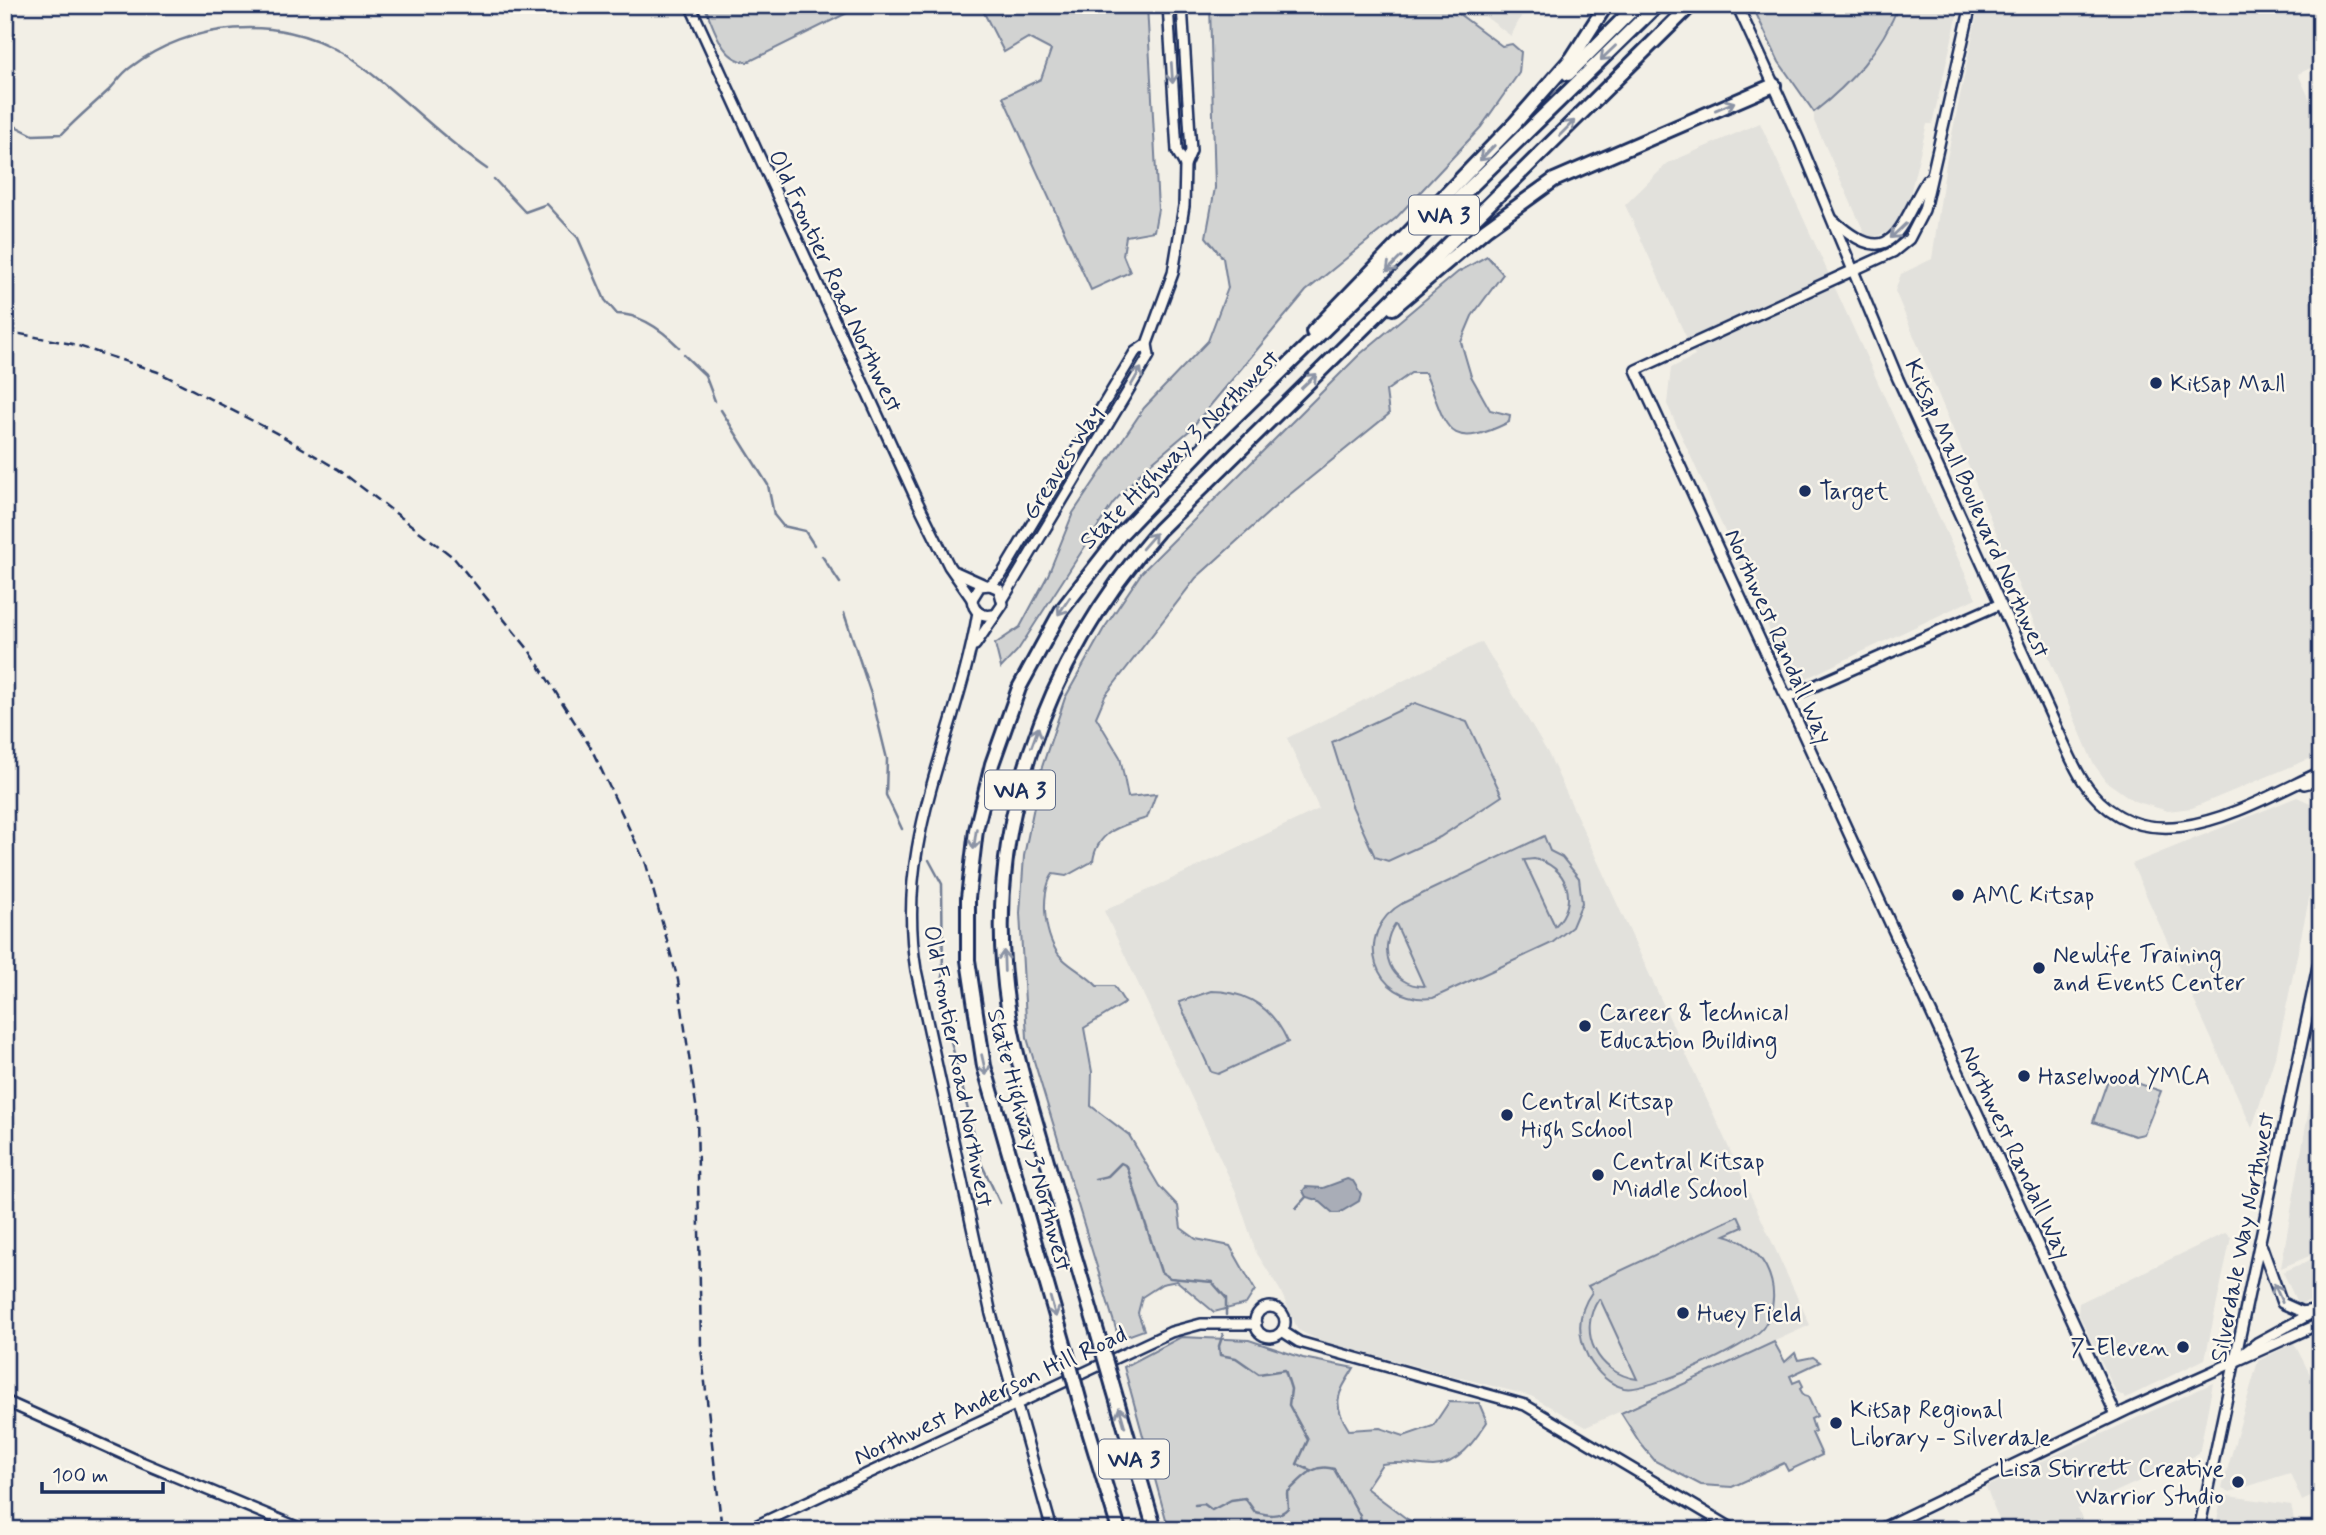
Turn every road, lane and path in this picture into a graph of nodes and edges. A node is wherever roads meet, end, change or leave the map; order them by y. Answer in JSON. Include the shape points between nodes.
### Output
{"nodes":[{"id":1,"x":690,"y":5,"type":"edge"},
{"id":2,"x":1168,"y":5,"type":"edge"},
{"id":3,"x":1182,"y":5,"type":"edge"},
{"id":4,"x":1606,"y":5,"type":"edge"},
{"id":5,"x":1637,"y":5,"type":"edge"},
{"id":6,"x":1657,"y":5,"type":"edge"},
{"id":7,"x":1691,"y":5,"type":"edge"},
{"id":8,"x":1738,"y":5,"type":"edge"},
{"id":9,"x":1970,"y":5,"type":"edge"},
{"id":10,"x":1774,"y":85,"type":"junction"},
{"id":11,"x":1515,"y":123,"type":"junction"},
{"id":12,"x":1185,"y":164,"type":"junction"},
{"id":13,"x":1932,"y":173,"type":"junction"},
{"id":14,"x":1832,"y":219,"type":"junction"},
{"id":15,"x":1851,"y":269,"type":"junction"},
{"id":16,"x":1147,"y":344,"type":"junction"},
{"id":17,"x":1344,"y":348,"type":"junction"},
{"id":18,"x":1229,"y":423,"type":"junction"},
{"id":19,"x":952,"y":569,"type":"junction"},
{"id":20,"x":988,"y":585,"type":"junction"},
{"id":21,"x":972,"y":598,"type":"junction"},
{"id":22,"x":1003,"y":599,"type":"junction"},
{"id":23,"x":2000,"y":604,"type":"junction"},
{"id":24,"x":978,"y":612,"type":"junction"},
{"id":25,"x":993,"y":615,"type":"junction"},
{"id":26,"x":971,"y":653,"type":"junction"},
{"id":27,"x":1787,"y":698,"type":"junction"},
{"id":28,"x":2321,"y":772,"type":"edge"},
{"id":29,"x":2321,"y":780,"type":"edge"},
{"id":30,"x":2285,"y":788,"type":"junction"},
{"id":31,"x":2321,"y":952,"type":"edge"},
{"id":32,"x":2261,"y":1245,"type":"junction"},
{"id":33,"x":2320,"y":1309,"type":"edge"},
{"id":34,"x":1256,"y":1324,"type":"junction"},
{"id":35,"x":2321,"y":1324,"type":"edge"},
{"id":36,"x":1282,"y":1331,"type":"junction"},
{"id":37,"x":2236,"y":1359,"type":"junction"},
{"id":38,"x":5,"y":1401,"type":"edge"},
{"id":39,"x":1015,"y":1405,"type":"junction"},
{"id":40,"x":2116,"y":1415,"type":"junction"},
{"id":41,"x":304,"y":1530,"type":"edge"},
{"id":42,"x":747,"y":1530,"type":"edge"},
{"id":43,"x":1052,"y":1530,"type":"edge"},
{"id":44,"x":1119,"y":1530,"type":"edge"},
{"id":45,"x":1155,"y":1530,"type":"edge"},
{"id":46,"x":1735,"y":1530,"type":"edge"},
{"id":47,"x":1878,"y":1530,"type":"edge"},
{"id":48,"x":2199,"y":1530,"type":"edge"}],
"edges":[{"from":1,"to":19,"type":"main road","name":"Old Frontier Road Northwest","via":[[876,415]]},
{"from":2,"to":12,"type":"main road","name":"Greaves Way","one_way":true,"via":[[1177,151]]},
{"from":3,"to":12,"type":"main road","name":"Greaves Way","via":[[1191,151]]},
{"from":4,"to":11,"type":"highway","via":[[1573,58]]},
{"from":5,"to":11,"type":"highway"},
{"from":6,"to":18,"type":"highway","name":"State Highway 3 Northwest","number":"WA 3","one_way":true},
{"from":17,"to":7,"type":"highway","name":"State Highway 3 Northwest","number":"WA 3","one_way":true},
{"from":8,"to":10,"type":"main road","name":"Kitsap Mall Boulevard Northwest"},
{"from":9,"to":13,"type":"main road","name":"Northwest Randall Way"},
{"from":10,"to":14,"type":"main road","name":"Kitsap Mall Boulevard Northwest"},
{"from":17,"to":10,"type":"highway","one_way":true,"via":[[1544,186]]},
{"from":11,"to":18,"type":"highway","one_way":true},
{"from":12,"to":16,"type":"main road","name":"Greaves Way","via":[[1182,229],[1173,273]]},
{"from":13,"to":14,"type":"main road","one_way":true,"via":[[1906,224],[1884,243],[1859,241]]},
{"from":13,"to":15,"type":"main road","name":"Northwest Randall Way","via":[[1924,210],[1909,239],[1893,253]]},
{"from":14,"to":15,"type":"main road","name":"Kitsap Mall Boulevard Northwest"},
{"from":15,"to":23,"type":"main road","name":"Kitsap Mall Boulevard Northwest"},
{"from":15,"to":27,"type":"main road","name":"Northwest Randall Way","via":[[1636,370]]},
{"from":16,"to":20,"type":"main road","name":"Greaves Way","via":[[1135,352],[1002,574]]},
{"from":22,"to":16,"type":"main road","name":"Greaves Way","one_way":true,"via":[[1149,356]]},
{"from":45,"to":17,"type":"highway","name":"State Highway 3 Northwest","number":"WA 3","one_way":true,"bridge":true,"via":[[1026,1089],[1007,1005],[1004,904],[1011,830],[1026,766],[1058,679],[1090,619],[1185,502]]},
{"from":18,"to":44,"type":"highway","name":"State Highway 3 Northwest","number":"WA 3","one_way":true,"bridge":true,"via":[[1105,551],[1056,618],[1011,708],[976,830],[967,933],[976,1026]]},
{"from":19,"to":20,"type":"main road"},
{"from":19,"to":21,"type":"main road","name":"Old Frontier Road Northwest"},
{"from":20,"to":21,"type":"main road","via":[[976,590]]},
{"from":20,"to":22,"type":"main road","via":[[999,589]]},
{"from":21,"to":24,"type":"main road"},
{"from":22,"to":25,"type":"main road","via":[[1001,609]]},
{"from":23,"to":27,"type":"main road"},
{"from":23,"to":30,"type":"main road","name":"Kitsap Mall Boulevard Northwest","via":[[2075,767],[2108,807],[2143,824],[2186,828]]},
{"from":24,"to":25,"type":"main road"},
{"from":24,"to":26,"type":"main road","name":"Old Frontier Road Northwest"},
{"from":25,"to":26,"type":"main road","name":"Old Frontier Road Northwest"},
{"from":26,"to":39,"type":"main road","name":"Old Frontier Road Northwest","via":[[918,835],[911,926],[963,1194]]},
{"from":27,"to":40,"type":"main road","name":"Northwest Randall Way"},
{"from":28,"to":30,"type":"main road","name":"Kitsap Mall Boulevard Northwest"},
{"from":29,"to":30,"type":"main road"},
{"from":31,"to":32,"type":"main road","name":"Silverdale Way Northwest"},
{"from":33,"to":32,"type":"main road","one_way":true,"via":[[2302,1312],[2282,1303]]},
{"from":32,"to":37,"type":"main road","name":"Silverdale Way Northwest"},
{"from":33,"to":37,"type":"main road"},
{"from":34,"to":36,"type":"main road","via":[[1267,1336]]},
{"from":34,"to":36,"type":"main road","via":[[1260,1312],[1273,1308],[1284,1317]]},
{"from":34,"to":39,"type":"main road","name":"Northwest Anderson Hill Road","via":[[1201,1324],[1176,1330]]},
{"from":35,"to":37,"type":"main road"},
{"from":36,"to":46,"type":"main road","via":[[1299,1342],[1525,1405]]},
{"from":37,"to":40,"type":"main road"},
{"from":37,"to":48,"type":"main road","name":"Silverdale Way Northwest"},
{"from":38,"to":41,"type":"main road"},
{"from":39,"to":42,"type":"main road","name":"Northwest Anderson Hill Road"},
{"from":39,"to":43,"type":"main road","name":"Old Frontier Road Northwest"},
{"from":40,"to":47,"type":"main road"}]}
